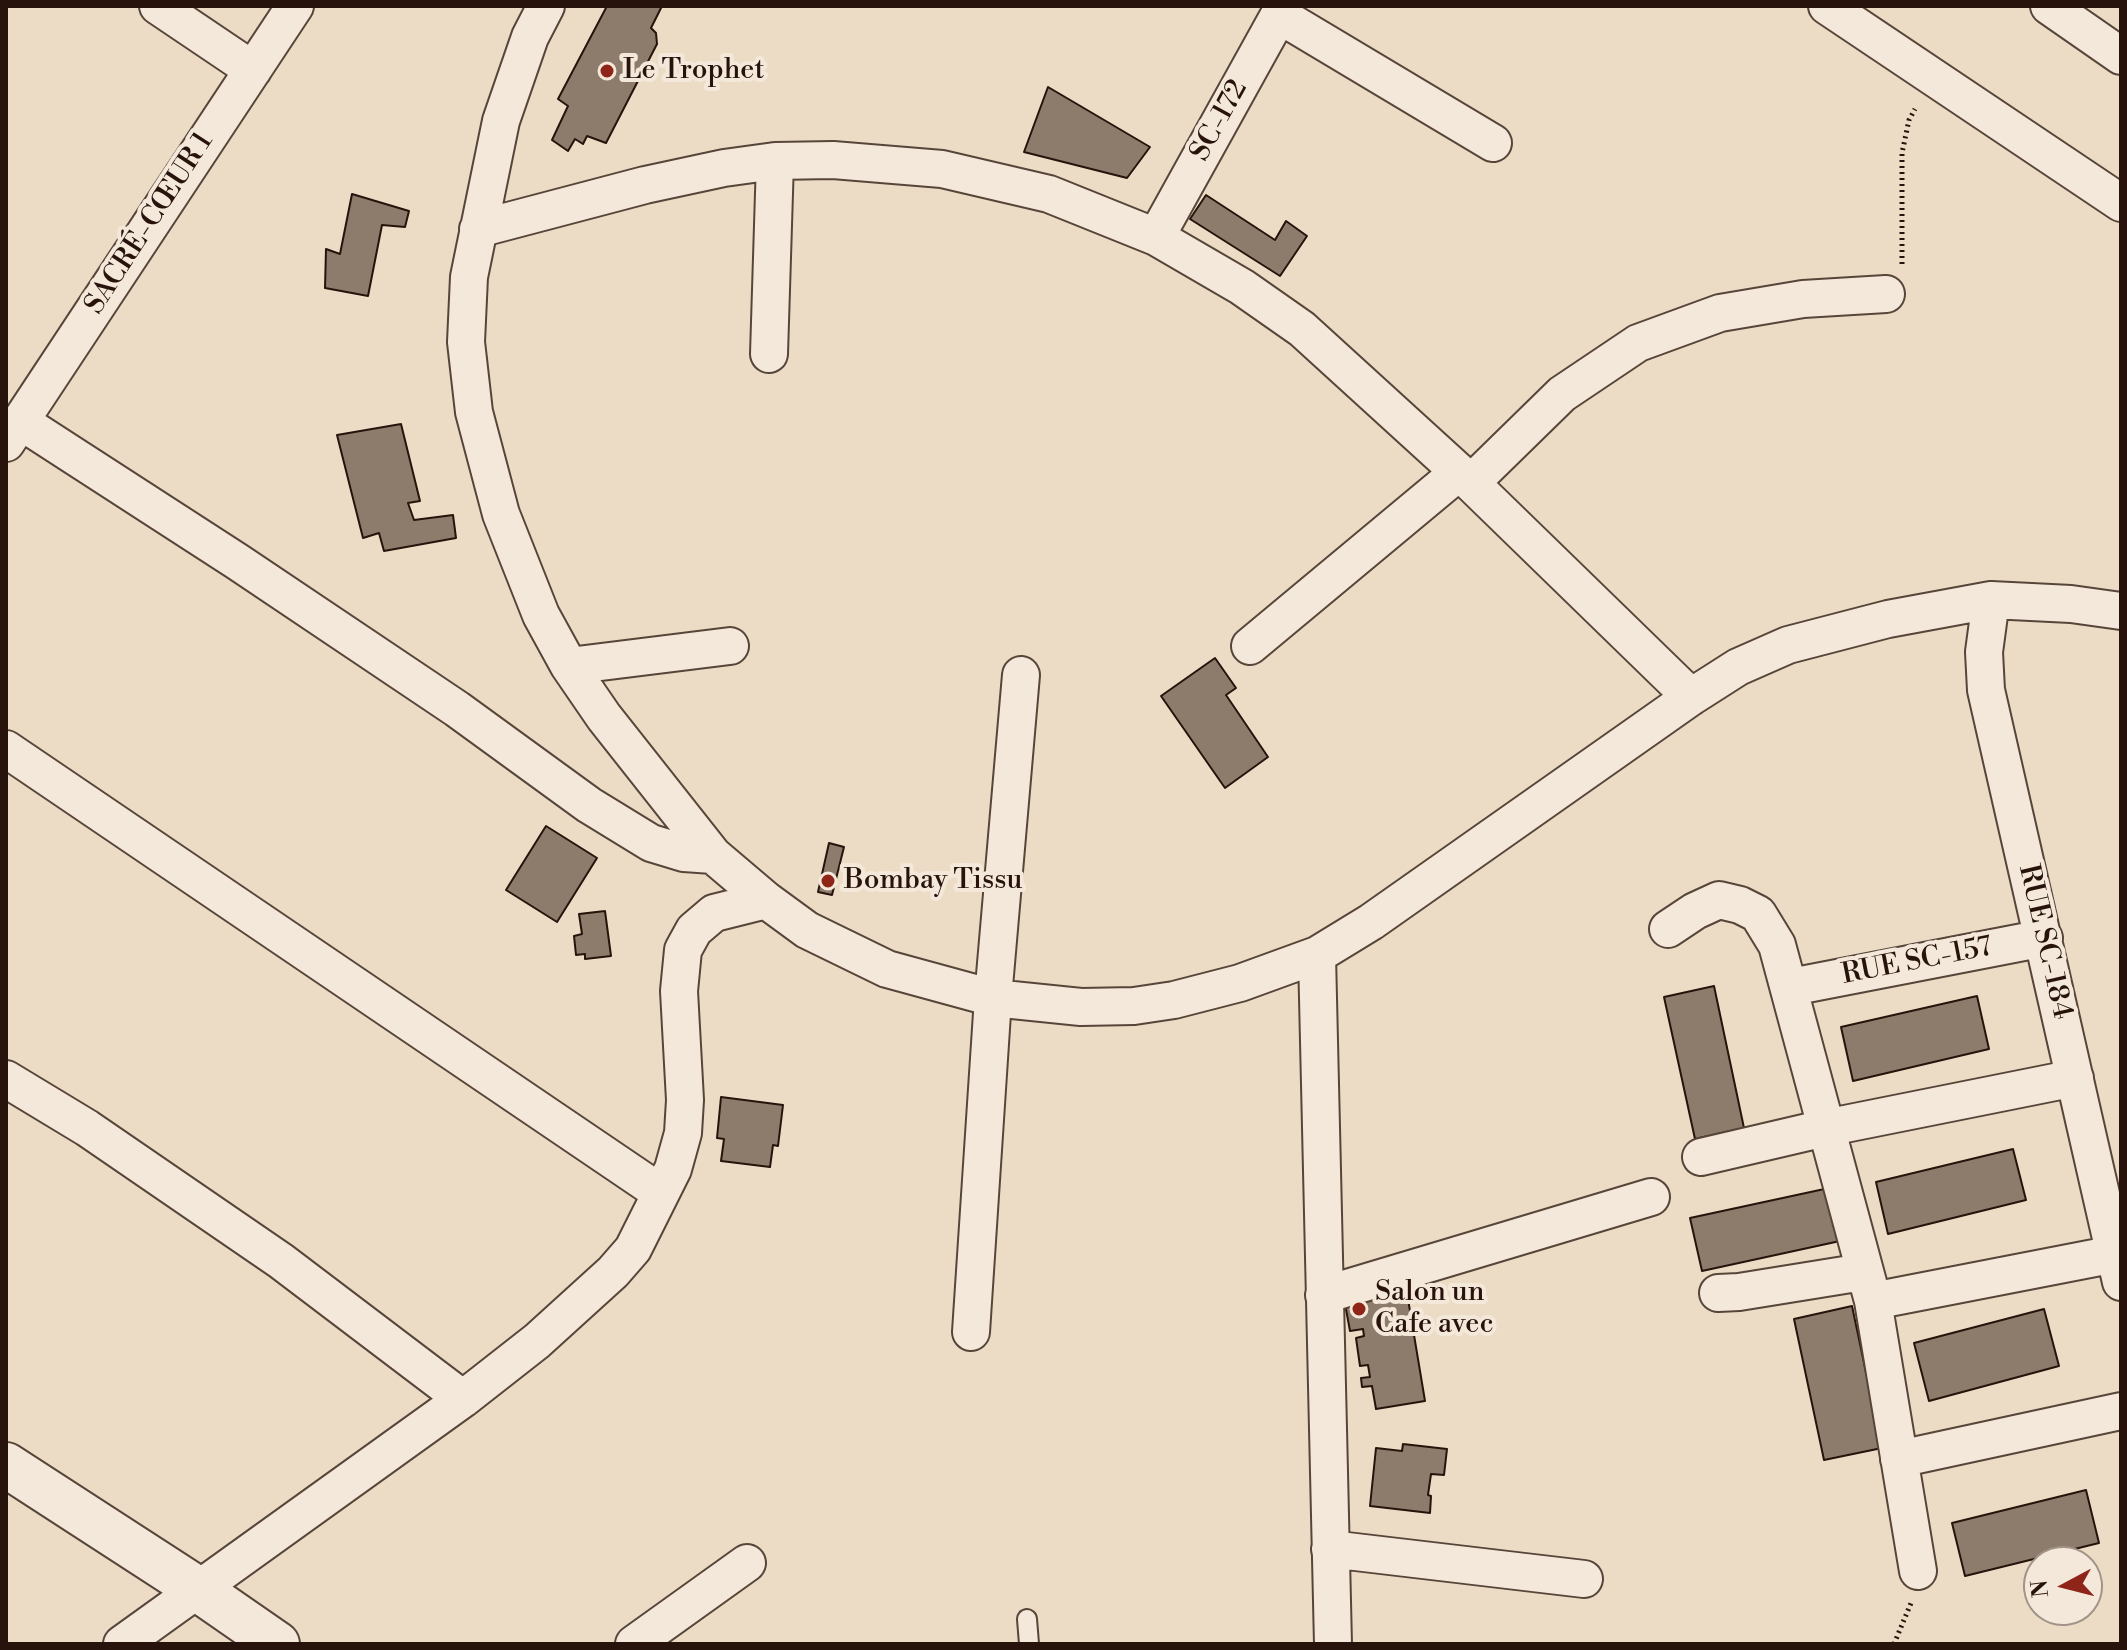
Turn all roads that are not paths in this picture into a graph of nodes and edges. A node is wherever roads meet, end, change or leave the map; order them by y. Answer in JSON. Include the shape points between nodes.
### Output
{"nodes":[{"id":1,"x":158,"y":6,"type":"edge"},
{"id":2,"x":295,"y":6,"type":"edge"},
{"id":3,"x":546,"y":6,"type":"edge"},
{"id":4,"x":1827,"y":6,"type":"edge"},
{"id":5,"x":2049,"y":6,"type":"edge"},
{"id":6,"x":1282,"y":10,"type":"edge"},
{"id":7,"x":2087,"y":17,"type":"edge"},
{"id":8,"x":2121,"y":56,"type":"edge"},
{"id":9,"x":253,"y":70,"type":"junction"},
{"id":10,"x":1493,"y":143,"type":"dead end"},
{"id":11,"x":775,"y":161,"type":"junction"},
{"id":12,"x":2121,"y":203,"type":"edge"},
{"id":13,"x":478,"y":229,"type":"junction"},
{"id":14,"x":1156,"y":237,"type":"junction"},
{"id":15,"x":1886,"y":294,"type":"road end"},
{"id":16,"x":769,"y":354,"type":"dead end"},
{"id":17,"x":13,"y":432,"type":"edge"},
{"id":18,"x":1465,"y":478,"type":"junction"},
{"id":19,"x":1991,"y":600,"type":"junction"},
{"id":20,"x":2121,"y":611,"type":"edge"},
{"id":21,"x":730,"y":646,"type":"dead end"},
{"id":22,"x":1250,"y":646,"type":"dead end"},
{"id":23,"x":569,"y":666,"type":"junction"},
{"id":24,"x":1021,"y":675,"type":"dead end"},
{"id":25,"x":1691,"y":697,"type":"junction"},
{"id":26,"x":6,"y":749,"type":"edge"},
{"id":27,"x":713,"y":855,"type":"junction"},
{"id":28,"x":766,"y":900,"type":"junction"},
{"id":29,"x":1668,"y":929,"type":"dead end"},
{"id":30,"x":2044,"y":938,"type":"junction"},
{"id":31,"x":1317,"y":955,"type":"junction"},
{"id":32,"x":1791,"y":987,"type":"junction"},
{"id":33,"x":993,"y":998,"type":"junction"},
{"id":34,"x":2075,"y":1078,"type":"junction"},
{"id":35,"x":6,"y":1079,"type":"edge"},
{"id":36,"x":1825,"y":1128,"type":"junction"},
{"id":37,"x":1701,"y":1157,"type":"dead end"},
{"id":38,"x":661,"y":1193,"type":"junction"},
{"id":39,"x":1651,"y":1197,"type":"dead end"},
{"id":40,"x":2118,"y":1268,"type":"edge"},
{"id":41,"x":1868,"y":1287,"type":"junction"},
{"id":42,"x":1718,"y":1293,"type":"dead end"},
{"id":43,"x":1324,"y":1295,"type":"junction"},
{"id":44,"x":971,"y":1332,"type":"dead end"},
{"id":45,"x":463,"y":1399,"type":"junction"},
{"id":46,"x":2121,"y":1411,"type":"edge"},
{"id":47,"x":1899,"y":1459,"type":"junction"},
{"id":48,"x":6,"y":1465,"type":"edge"},
{"id":49,"x":1330,"y":1549,"type":"junction"},
{"id":50,"x":747,"y":1563,"type":"dead end"},
{"id":51,"x":1918,"y":1571,"type":"dead end"},
{"id":52,"x":1584,"y":1579,"type":"dead end"},
{"id":53,"x":199,"y":1590,"type":"junction"},
{"id":54,"x":1027,"y":1619,"type":"dead end"},
{"id":55,"x":122,"y":1644,"type":"edge"},
{"id":56,"x":277,"y":1644,"type":"edge"},
{"id":57,"x":634,"y":1644,"type":"edge"},
{"id":58,"x":1029,"y":1644,"type":"edge"},
{"id":59,"x":1333,"y":1644,"type":"edge"}],
"edges":[{"from":1,"to":9,"type":"street"},
{"from":2,"to":9,"type":"street","name":"SACRÉ-CŒUR 1"},
{"from":3,"to":13,"type":"street","via":[[501,121]]},
{"from":4,"to":12,"type":"street"},
{"from":5,"to":7,"type":"street"},
{"from":6,"to":10,"type":"street"},
{"from":6,"to":14,"type":"street","name":"SC-172"},
{"from":7,"to":8,"type":"street"},
{"from":9,"to":17,"type":"street","name":"SACRÉ-CŒUR 1"},
{"from":11,"to":13,"type":"street","via":[[645,185]]},
{"from":11,"to":14,"type":"street","via":[[942,169],[1049,194]]},
{"from":11,"to":16,"type":"street"},
{"from":13,"to":23,"type":"street","via":[[466,342],[474,412],[501,514],[541,615]]},
{"from":14,"to":18,"type":"street","via":[[1302,329]]},
{"from":15,"to":18,"type":"street","via":[[1803,299],[1720,313],[1638,343],[1562,394]]},
{"from":17,"to":27,"type":"street","via":[[238,562],[651,843]]},
{"from":18,"to":22,"type":"street"},
{"from":18,"to":25,"type":"street"},
{"from":19,"to":20,"type":"street"},
{"from":19,"to":25,"type":"street","via":[[1788,645],[1738,667]]},
{"from":19,"to":30,"type":"street","name":"RUE SC-184","via":[[1984,652],[1986,690]]},
{"from":21,"to":23,"type":"street"},
{"from":23,"to":27,"type":"street"},
{"from":24,"to":33,"type":"street"},
{"from":25,"to":31,"type":"street"},
{"from":26,"to":38,"type":"street"},
{"from":27,"to":28,"type":"street"},
{"from":28,"to":33,"type":"street","via":[[807,930],[860,958]]},
{"from":28,"to":38,"type":"street","via":[[714,913],[694,930],[683,950],[679,991],[685,1118],[679,1153]]},
{"from":29,"to":32,"type":"street","via":[[1719,900],[1758,914],[1777,945]]},
{"from":30,"to":32,"type":"street","name":"RUE SC-157"},
{"from":30,"to":34,"type":"street","name":"RUE SC-184"},
{"from":31,"to":33,"type":"street","via":[[1240,983],[1134,1006],[1081,1007]]},
{"from":31,"to":43,"type":"street"},
{"from":32,"to":36,"type":"street"},
{"from":33,"to":44,"type":"street"},
{"from":34,"to":36,"type":"street"},
{"from":34,"to":40,"type":"street","name":"RUE SC-184"},
{"from":35,"to":45,"type":"street","via":[[281,1261]]},
{"from":36,"to":37,"type":"street"},
{"from":36,"to":41,"type":"street"},
{"from":38,"to":45,"type":"street","via":[[633,1249],[613,1272]]},
{"from":39,"to":43,"type":"street"},
{"from":40,"to":41,"type":"street"},
{"from":41,"to":42,"type":"street"},
{"from":41,"to":47,"type":"street"},
{"from":43,"to":49,"type":"street"},
{"from":45,"to":53,"type":"street"},
{"from":46,"to":47,"type":"street"},
{"from":47,"to":51,"type":"street"},
{"from":48,"to":53,"type":"street"},
{"from":49,"to":52,"type":"street"},
{"from":49,"to":59,"type":"street"},
{"from":50,"to":57,"type":"street"},
{"from":53,"to":55,"type":"street"},
{"from":53,"to":56,"type":"street"},
{"from":54,"to":58,"type":"lane"}]}
